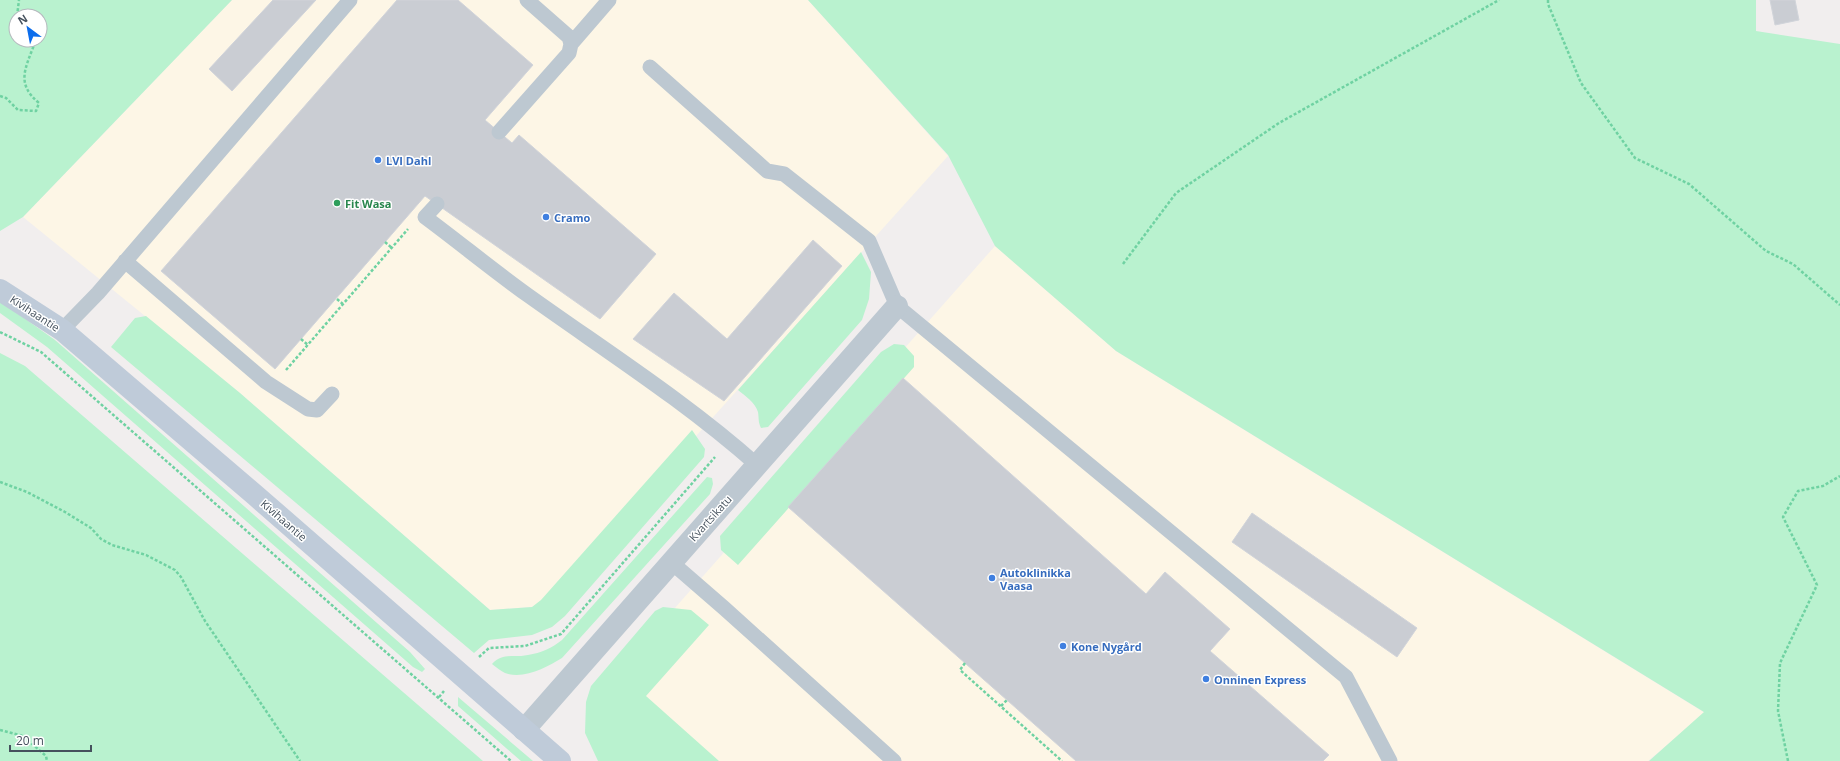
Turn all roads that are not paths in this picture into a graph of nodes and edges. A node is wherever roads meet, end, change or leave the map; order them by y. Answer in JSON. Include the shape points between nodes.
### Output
{"nodes":[{"id":1,"x":350,"y":0,"type":"edge"},
{"id":2,"x":527,"y":0,"type":"edge"},
{"id":3,"x":609,"y":0,"type":"edge"},
{"id":4,"x":571,"y":44,"type":"junction"},
{"id":5,"x":650,"y":67,"type":"dead end"},
{"id":6,"x":499,"y":132,"type":"dead end"},
{"id":7,"x":437,"y":204,"type":"dead end"},
{"id":8,"x":125,"y":261,"type":"junction"},
{"id":9,"x":0,"y":290,"type":"edge"},
{"id":10,"x":897,"y":306,"type":"junction"},
{"id":11,"x":62,"y":330,"type":"junction"},
{"id":12,"x":332,"y":394,"type":"dead end"},
{"id":13,"x":758,"y":465,"type":"junction"},
{"id":14,"x":671,"y":562,"type":"junction"},
{"id":15,"x":524,"y":730,"type":"junction"},
{"id":16,"x":560,"y":761,"type":"edge"},
{"id":17,"x":894,"y":761,"type":"edge"},
{"id":18,"x":1390,"y":761,"type":"edge"}],
"edges":[{"from":1,"to":8,"type":"lane"},
{"from":2,"to":4,"type":"lane","via":[[569,37]]},
{"from":3,"to":4,"type":"lane"},
{"from":4,"to":6,"type":"lane","via":[[569,53]]},
{"from":5,"to":10,"type":"lane","via":[[767,171],[784,174],[870,241]]},
{"from":7,"to":13,"type":"lane","via":[[425,217],[528,296],[730,440]]},
{"from":8,"to":11,"type":"lane"},
{"from":8,"to":12,"type":"lane","via":[[266,382],[308,409],[317,410]]},
{"from":9,"to":11,"type":"main road","name":"Kivihaantie"},
{"from":10,"to":13,"type":"street","name":"Kvartsikatu"},
{"from":10,"to":18,"type":"lane","via":[[1346,677]]},
{"from":11,"to":15,"type":"main road","name":"Kivihaantie"},
{"from":13,"to":14,"type":"street","name":"Kvartsikatu"},
{"from":14,"to":15,"type":"street","name":"Kvartsikatu"},
{"from":14,"to":17,"type":"lane"},
{"from":15,"to":16,"type":"main road","name":"Kivihaantie"}]}
